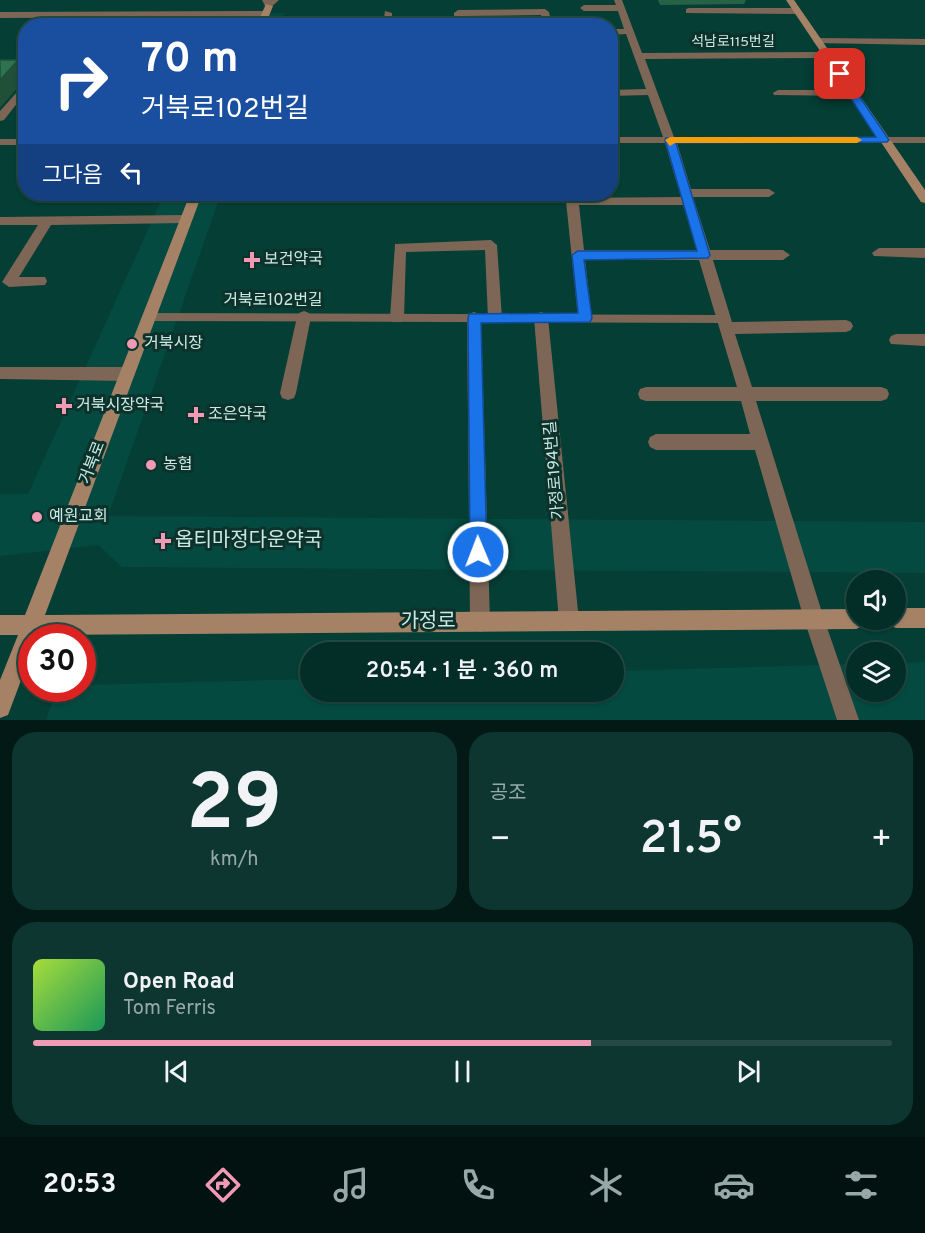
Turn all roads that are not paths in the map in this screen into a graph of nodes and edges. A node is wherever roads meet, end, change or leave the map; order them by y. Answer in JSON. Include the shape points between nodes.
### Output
{"nodes":[{"id":1,"x":790,"y":0,"type":"edge"},
{"id":2,"x":620,"y":4,"type":"edge"},
{"id":3,"x":268,"y":5,"type":"edge"},
{"id":4,"x":584,"y":8,"type":"dead end"},
{"id":5,"x":689,"y":11,"type":"dead end"},
{"id":6,"x":797,"y":11,"type":"junction"},
{"id":7,"x":388,"y":13,"type":"dead end"},
{"id":8,"x":79,"y":15,"type":"junction"},
{"id":9,"x":1,"y":17,"type":"edge"},
{"id":10,"x":77,"y":18,"type":"edge"},
{"id":11,"x":388,"y":18,"type":"edge"},
{"id":12,"x":458,"y":18,"type":"edge"},
{"id":13,"x":546,"y":18,"type":"edge"},
{"id":14,"x":618,"y":32,"type":"edge"},
{"id":15,"x":630,"y":32,"type":"junction"},
{"id":16,"x":818,"y":42,"type":"junction"},
{"id":17,"x":925,"y":42,"type":"edge"},
{"id":18,"x":827,"y":55,"type":"junction"},
{"id":19,"x":639,"y":56,"type":"junction"},
{"id":20,"x":652,"y":92,"type":"junction"},
{"id":21,"x":618,"y":93,"type":"edge"},
{"id":22,"x":778,"y":93,"type":"dead end"},
{"id":23,"x":852,"y":93,"type":"junction"},
{"id":24,"x":18,"y":95,"type":"edge"},
{"id":25,"x":0,"y":118,"type":"edge"},
{"id":26,"x":670,"y":140,"type":"junction"},
{"id":27,"x":884,"y":140,"type":"junction"},
{"id":28,"x":925,"y":140,"type":"edge"},
{"id":29,"x":618,"y":141,"type":"edge"},
{"id":30,"x":0,"y":142,"type":"edge"},
{"id":31,"x":18,"y":142,"type":"edge"},
{"id":32,"x":769,"y":193,"type":"dead end"},
{"id":33,"x":687,"y":197,"type":"junction"},
{"id":34,"x":618,"y":199,"type":"edge"},
{"id":35,"x":925,"y":199,"type":"edge"},
{"id":36,"x":193,"y":201,"type":"edge"},
{"id":37,"x":572,"y":201,"type":"edge"},
{"id":38,"x":186,"y":219,"type":"junction"},
{"id":39,"x":0,"y":221,"type":"edge"},
{"id":40,"x":47,"y":221,"type":"junction"},
{"id":41,"x":879,"y":253,"type":"dead end"},
{"id":42,"x":925,"y":253,"type":"edge"},
{"id":43,"x":578,"y":255,"type":"junction"},
{"id":44,"x":704,"y":255,"type":"junction"},
{"id":45,"x":783,"y":255,"type":"dead end"},
{"id":46,"x":40,"y":281,"type":"dead end"},
{"id":47,"x":149,"y":317,"type":"junction"},
{"id":48,"x":304,"y":317,"type":"junction"},
{"id":49,"x":397,"y":318,"type":"junction"},
{"id":50,"x":474,"y":318,"type":"junction"},
{"id":51,"x":495,"y":318,"type":"junction"},
{"id":52,"x":541,"y":318,"type":"junction"},
{"id":53,"x":585,"y":318,"type":"junction"},
{"id":54,"x":725,"y":324,"type":"junction"},
{"id":55,"x":846,"y":326,"type":"dead end"},
{"id":56,"x":896,"y":340,"type":"dead end"},
{"id":57,"x":925,"y":340,"type":"edge"},
{"id":58,"x":0,"y":373,"type":"edge"},
{"id":59,"x":127,"y":374,"type":"junction"},
{"id":60,"x":288,"y":393,"type":"dead end"},
{"id":61,"x":646,"y":394,"type":"dead end"},
{"id":62,"x":746,"y":394,"type":"junction"},
{"id":63,"x":881,"y":394,"type":"dead end"},
{"id":64,"x":656,"y":442,"type":"dead end"},
{"id":65,"x":760,"y":442,"type":"junction"},
{"id":66,"x":906,"y":618,"type":"edge"},
{"id":67,"x":925,"y":618,"type":"edge"},
{"id":68,"x":814,"y":619,"type":"junction"},
{"id":69,"x":846,"y":619,"type":"edge"},
{"id":70,"x":569,"y":621,"type":"junction"},
{"id":71,"x":480,"y":622,"type":"junction"},
{"id":72,"x":32,"y":624,"type":"edge"},
{"id":73,"x":0,"y":625,"type":"edge"},
{"id":74,"x":18,"y":625,"type":"edge"},
{"id":75,"x":96,"y":625,"type":"edge"},
{"id":76,"x":18,"y":661,"type":"edge"},
{"id":77,"x":0,"y":707,"type":"edge"},
{"id":78,"x":848,"y":720,"type":"edge"}],
"edges":[{"from":1,"to":6,"type":"street"},
{"from":2,"to":4,"type":"street"},
{"from":2,"to":15,"type":"street"},
{"from":3,"to":8,"type":"street"},
{"from":5,"to":6,"type":"street"},
{"from":6,"to":16,"type":"street"},
{"from":7,"to":11,"type":"street"},
{"from":8,"to":9,"type":"street"},
{"from":8,"to":10,"type":"street"},
{"from":12,"to":13,"type":"street","via":[[458,13],[545,12]]},
{"from":14,"to":15,"type":"street"},
{"from":15,"to":19,"type":"street"},
{"from":16,"to":17,"type":"street"},
{"from":16,"to":18,"type":"street"},
{"from":18,"to":19,"type":"street","name":"석남로115번길"},
{"from":18,"to":23,"type":"street"},
{"from":19,"to":20,"type":"street"},
{"from":20,"to":21,"type":"street"},
{"from":20,"to":26,"type":"street"},
{"from":22,"to":23,"type":"street"},
{"from":23,"to":27,"type":"street"},
{"from":24,"to":25,"type":"street"},
{"from":26,"to":27,"type":"street"},
{"from":26,"to":29,"type":"street"},
{"from":26,"to":33,"type":"street"},
{"from":27,"to":28,"type":"street"},
{"from":27,"to":35,"type":"street"},
{"from":30,"to":31,"type":"street"},
{"from":32,"to":33,"type":"street"},
{"from":33,"to":34,"type":"street"},
{"from":33,"to":44,"type":"street"},
{"from":36,"to":38,"type":"street","name":"거북로"},
{"from":37,"to":43,"type":"street"},
{"from":38,"to":40,"type":"street"},
{"from":38,"to":47,"type":"street","name":"거북로"},
{"from":39,"to":40,"type":"street"},
{"from":40,"to":46,"type":"street","via":[[9,282]]},
{"from":41,"to":42,"type":"street"},
{"from":43,"to":44,"type":"street"},
{"from":43,"to":53,"type":"street"},
{"from":44,"to":45,"type":"street"},
{"from":44,"to":54,"type":"street"},
{"from":47,"to":48,"type":"lane","name":"거북로102번길"},
{"from":47,"to":59,"type":"street","name":"거북로"},
{"from":48,"to":49,"type":"lane","name":"거북로102번길"},
{"from":48,"to":60,"type":"street"},
{"from":49,"to":50,"type":"lane","name":"거북로102번길"},
{"from":49,"to":51,"type":"street","via":[[400,247],[491,245]]},
{"from":50,"to":51,"type":"lane","name":"거북로102번길"},
{"from":50,"to":71,"type":"street"},
{"from":51,"to":52,"type":"lane","name":"거북로102번길"},
{"from":52,"to":53,"type":"lane","name":"거북로102번길"},
{"from":52,"to":70,"type":"street","name":"가정로194번길"},
{"from":53,"to":54,"type":"lane","name":"거북로102번길"},
{"from":54,"to":55,"type":"street"},
{"from":54,"to":62,"type":"street"},
{"from":56,"to":57,"type":"street"},
{"from":58,"to":59,"type":"street"},
{"from":59,"to":72,"type":"street","name":"거북로"},
{"from":61,"to":62,"type":"street"},
{"from":62,"to":63,"type":"street"},
{"from":62,"to":65,"type":"street"},
{"from":64,"to":65,"type":"street"},
{"from":65,"to":68,"type":"street"},
{"from":66,"to":67,"type":"street"},
{"from":68,"to":69,"type":"street","name":"가정로"},
{"from":68,"to":70,"type":"street","name":"가정로"},
{"from":68,"to":78,"type":"street"},
{"from":70,"to":71,"type":"street","name":"가정로"},
{"from":71,"to":75,"type":"street","name":"가정로"},
{"from":73,"to":74,"type":"street","name":"가정로"},
{"from":76,"to":77,"type":"street","name":"거북로"}]}
